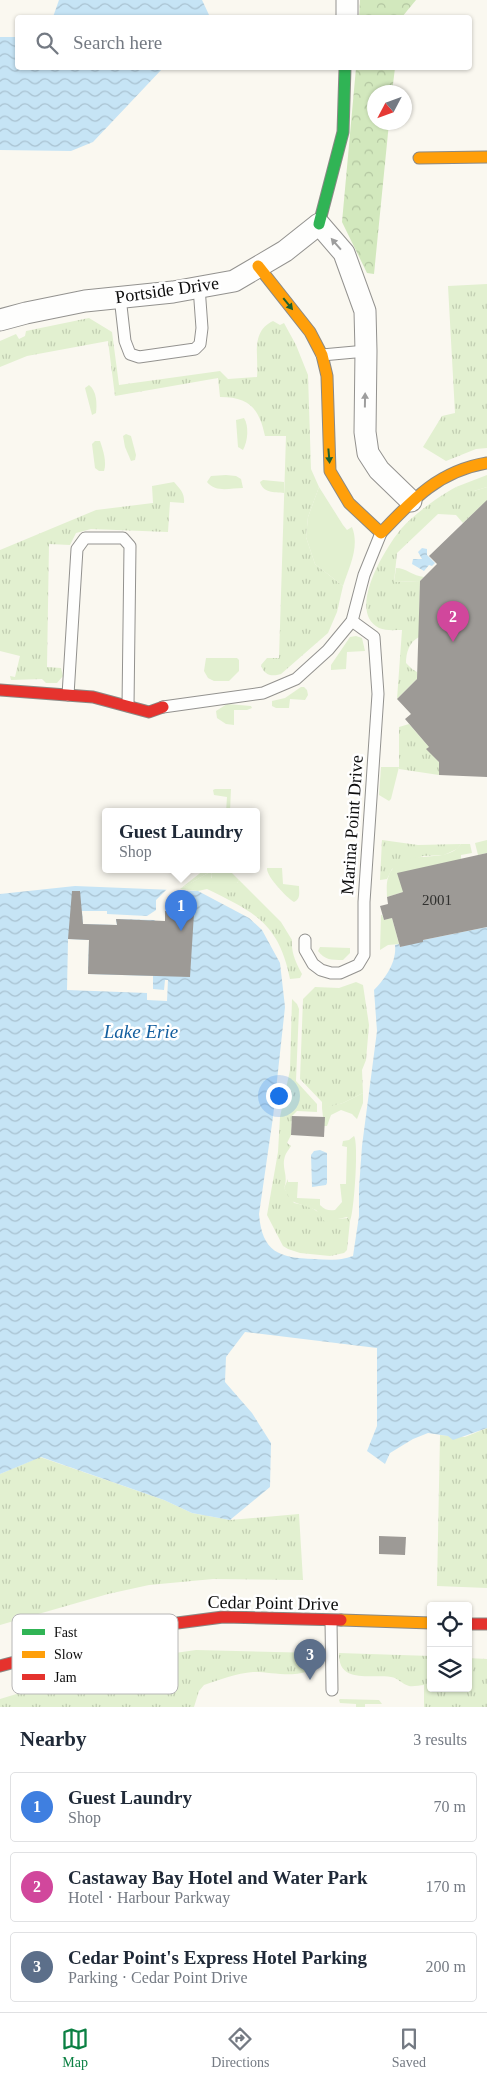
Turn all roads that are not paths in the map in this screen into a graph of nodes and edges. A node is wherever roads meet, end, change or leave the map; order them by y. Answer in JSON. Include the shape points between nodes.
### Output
{"nodes":[{"id":1,"x":347,"y":0,"type":"edge"},
{"id":2,"x":347,"y":15,"type":"edge"},
{"id":3,"x":345,"y":70,"type":"edge"},
{"id":4,"x":487,"y":157,"type":"edge"},
{"id":5,"x":419,"y":158,"type":"dead end"},
{"id":6,"x":319,"y":224,"type":"junction"},
{"id":7,"x":258,"y":266,"type":"junction"},
{"id":8,"x":199,"y":287,"type":"junction"},
{"id":9,"x":120,"y":297,"type":"junction"},
{"id":10,"x":0,"y":320,"type":"edge"},
{"id":11,"x":366,"y":351,"type":"junction"},
{"id":12,"x":322,"y":355,"type":"junction"},
{"id":13,"x":487,"y":463,"type":"edge"},
{"id":14,"x":412,"y":501,"type":"junction"},
{"id":15,"x":381,"y":533,"type":"junction"},
{"id":16,"x":352,"y":621,"type":"junction"},
{"id":17,"x":0,"y":690,"type":"edge"},
{"id":18,"x":68,"y":695,"type":"junction"},
{"id":19,"x":128,"y":706,"type":"junction"},
{"id":20,"x":163,"y":707,"type":"joint"},
{"id":21,"x":306,"y":940,"type":"dead end"},
{"id":22,"x":331,"y":1621,"type":"junction"},
{"id":23,"x":178,"y":1623,"type":"edge"},
{"id":24,"x":427,"y":1623,"type":"edge"},
{"id":25,"x":472,"y":1624,"type":"edge"},
{"id":26,"x":487,"y":1624,"type":"edge"},
{"id":27,"x":332,"y":1690,"type":"dead end"}],
"edges":[{"from":1,"to":2,"type":"street"},
{"from":3,"to":6,"type":"street","via":[[343,132]]},
{"from":4,"to":5,"type":"street"},
{"from":6,"to":7,"type":"street","name":"Portside Drive","via":[[285,251]]},
{"from":11,"to":6,"type":"street","one_way":true,"via":[[365,311],[344,254]]},
{"from":7,"to":8,"type":"street","name":"Portside Drive","via":[[234,281]]},
{"from":7,"to":12,"type":"street","one_way":true,"via":[[310,332]]},
{"from":8,"to":9,"type":"street","name":"Portside Drive"},
{"from":8,"to":9,"type":"lane","via":[[200,344],[195,349],[139,357],[130,354],[125,342]]},
{"from":9,"to":10,"type":"street","name":"Portside Drive","via":[[26,312]]},
{"from":11,"to":12,"type":"lane"},
{"from":14,"to":11,"type":"street","one_way":true,"via":[[379,470],[368,453],[365,432]]},
{"from":12,"to":15,"type":"street","one_way":true,"via":[[327,376],[330,471],[349,503]]},
{"from":13,"to":14,"type":"street","via":[[475,464],[435,480]]},
{"from":14,"to":15,"type":"street"},
{"from":15,"to":16,"type":"lane","via":[[364,575]]},
{"from":16,"to":20,"type":"lane","via":[[328,650],[296,679],[263,693]]},
{"from":16,"to":21,"type":"lane","name":"Marina Point Drive","via":[[374,637],[378,694],[364,902],[364,955],[358,965],[340,973],[331,973],[313,964],[305,950]]},
{"from":17,"to":18,"type":"street"},
{"from":18,"to":19,"type":"street"},
{"from":18,"to":19,"type":"lane","via":[[77,549],[85,538],[124,538],[130,546]]},
{"from":19,"to":20,"type":"street","via":[[149,712]]},
{"from":22,"to":23,"type":"street","name":"Cedar Point Drive","via":[[223,1617]]},
{"from":22,"to":24,"type":"street","name":"Cedar Point Drive"},
{"from":22,"to":27,"type":"lane"},
{"from":25,"to":26,"type":"street"}]}
